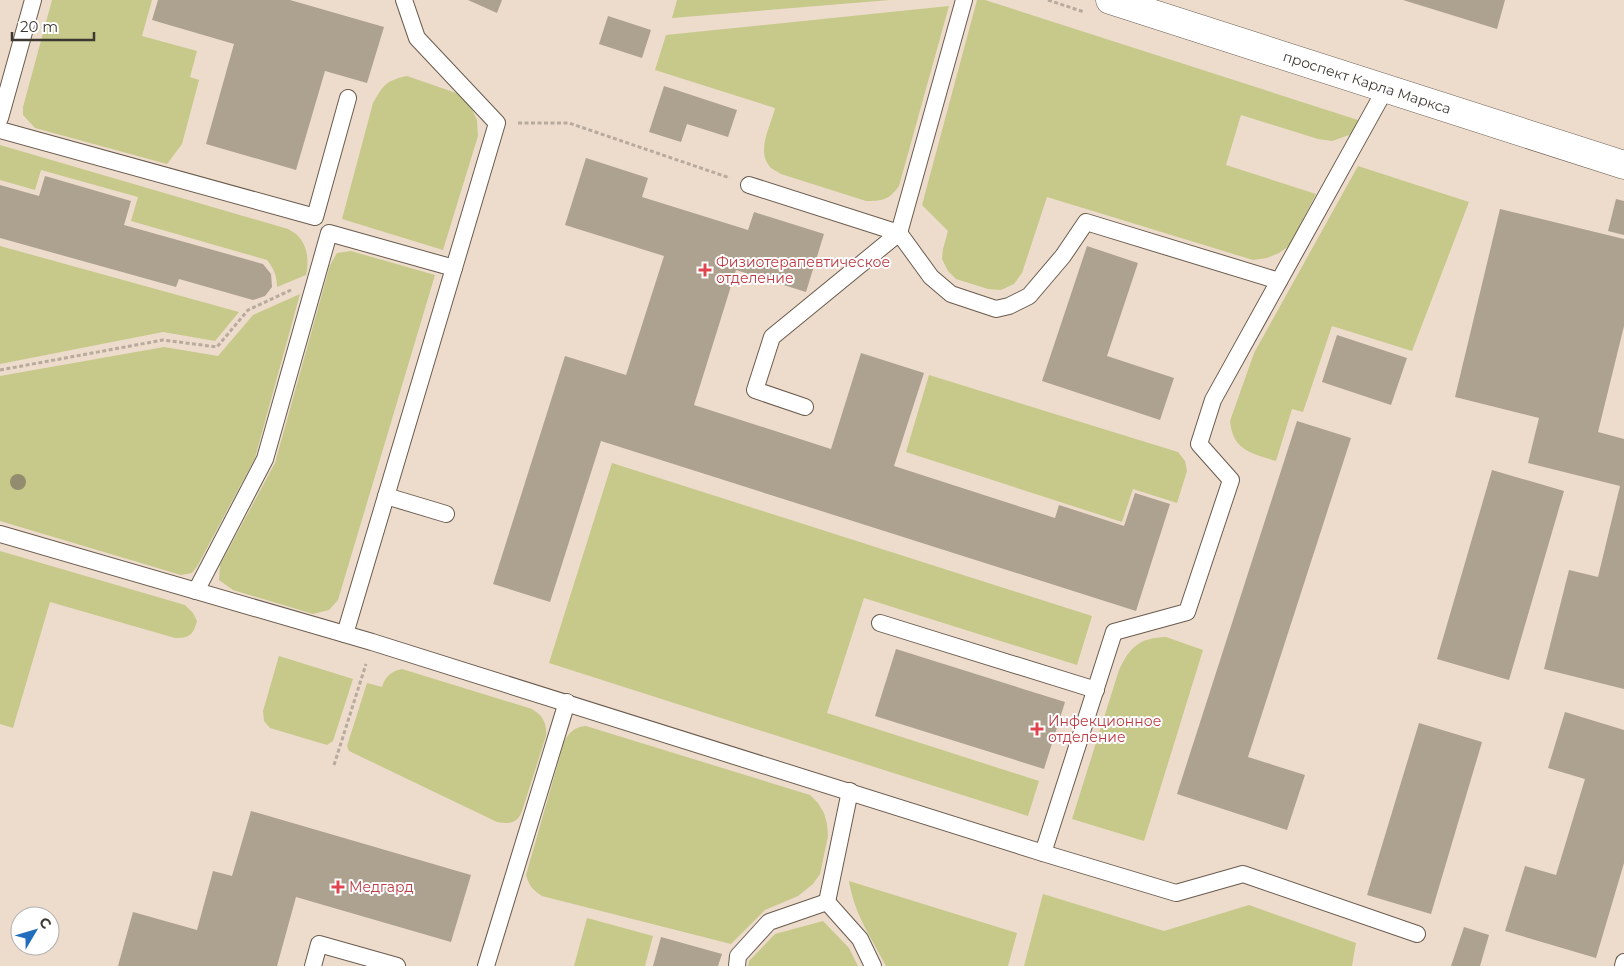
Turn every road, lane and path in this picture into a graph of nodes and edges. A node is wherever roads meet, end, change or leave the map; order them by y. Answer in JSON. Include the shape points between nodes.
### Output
{"nodes":[{"id":1,"x":32,"y":0,"type":"edge"},
{"id":2,"x":404,"y":0,"type":"edge"},
{"id":3,"x":964,"y":0,"type":"edge"},
{"id":4,"x":1110,"y":0,"type":"edge"},
{"id":5,"x":1386,"y":88,"type":"junction"},
{"id":6,"x":348,"y":98,"type":"dead end"},
{"id":7,"x":0,"y":118,"type":"edge"},
{"id":8,"x":497,"y":123,"type":"junction"},
{"id":9,"x":0,"y":130,"type":"edge"},
{"id":10,"x":1624,"y":165,"type":"edge"},
{"id":11,"x":749,"y":185,"type":"joint"},
{"id":12,"x":315,"y":217,"type":"junction"},
{"id":13,"x":329,"y":233,"type":"junction"},
{"id":14,"x":899,"y":233,"type":"junction"},
{"id":15,"x":454,"y":268,"type":"junction"},
{"id":16,"x":316,"y":278,"type":"junction"},
{"id":17,"x":1279,"y":281,"type":"junction"},
{"id":18,"x":0,"y":370,"type":"edge"},
{"id":19,"x":805,"y":407,"type":"dead end"},
{"id":20,"x":386,"y":496,"type":"junction"},
{"id":21,"x":446,"y":514,"type":"dead end"},
{"id":22,"x":0,"y":534,"type":"edge"},
{"id":23,"x":196,"y":591,"type":"junction"},
{"id":24,"x":880,"y":623,"type":"dead end"},
{"id":25,"x":345,"y":634,"type":"junction"},
{"id":26,"x":372,"y":642,"type":"junction"},
{"id":27,"x":1096,"y":690,"type":"junction"},
{"id":28,"x":567,"y":702,"type":"junction"},
{"id":29,"x":334,"y":765,"type":"dead end"},
{"id":30,"x":850,"y":792,"type":"junction"},
{"id":31,"x":1043,"y":853,"type":"junction"},
{"id":32,"x":827,"y":902,"type":"junction"},
{"id":33,"x":1417,"y":934,"type":"dead end"},
{"id":34,"x":1624,"y":962,"type":"edge"},
{"id":35,"x":313,"y":966,"type":"edge"},
{"id":36,"x":397,"y":966,"type":"edge"},
{"id":37,"x":486,"y":966,"type":"edge"},
{"id":38,"x":737,"y":966,"type":"edge"},
{"id":39,"x":873,"y":966,"type":"edge"},
{"id":40,"x":1623,"y":966,"type":"edge"}],
"edges":[{"from":1,"to":7,"type":"lane"},
{"from":2,"to":8,"type":"lane","via":[[416,38]]},
{"from":3,"to":14,"type":"lane"},
{"from":4,"to":5,"type":"street","name":"проспект Карла Маркса"},
{"from":5,"to":10,"type":"street","name":"проспект Карла Маркса"},
{"from":5,"to":17,"type":"lane"},
{"from":6,"to":12,"type":"lane"},
{"from":8,"to":11,"type":"path","via":[[569,123]]},
{"from":8,"to":15,"type":"lane"},
{"from":9,"to":12,"type":"lane"},
{"from":11,"to":14,"type":"lane"},
{"from":12,"to":13,"type":"lane"},
{"from":13,"to":15,"type":"lane"},
{"from":13,"to":16,"type":"lane"},
{"from":14,"to":17,"type":"lane","via":[[931,277],[951,294],[996,309],[1029,296],[1063,256],[1086,222]]},
{"from":14,"to":19,"type":"lane","via":[[772,337],[755,390]]},
{"from":15,"to":20,"type":"lane"},
{"from":16,"to":18,"type":"path","via":[[248,310],[217,348],[163,340]]},
{"from":16,"to":23,"type":"lane","via":[[265,459]]},
{"from":17,"to":27,"type":"lane","via":[[1213,400],[1199,444],[1231,480],[1187,612],[1114,632]]},
{"from":20,"to":21,"type":"lane"},
{"from":20,"to":25,"type":"lane"},
{"from":22,"to":23,"type":"lane"},
{"from":23,"to":25,"type":"lane"},
{"from":24,"to":27,"type":"lane"},
{"from":25,"to":26,"type":"lane"},
{"from":26,"to":28,"type":"lane"},
{"from":26,"to":29,"type":"path"},
{"from":27,"to":31,"type":"lane"},
{"from":28,"to":30,"type":"lane"},
{"from":28,"to":37,"type":"lane"},
{"from":30,"to":31,"type":"lane"},
{"from":30,"to":32,"type":"lane"},
{"from":31,"to":33,"type":"lane","via":[[1176,894],[1243,874]]},
{"from":32,"to":38,"type":"lane","via":[[770,922],[738,956]]},
{"from":32,"to":39,"type":"lane","via":[[860,939]]},
{"from":34,"to":40,"type":"lane"},
{"from":35,"to":36,"type":"lane","via":[[319,944]]}]}
